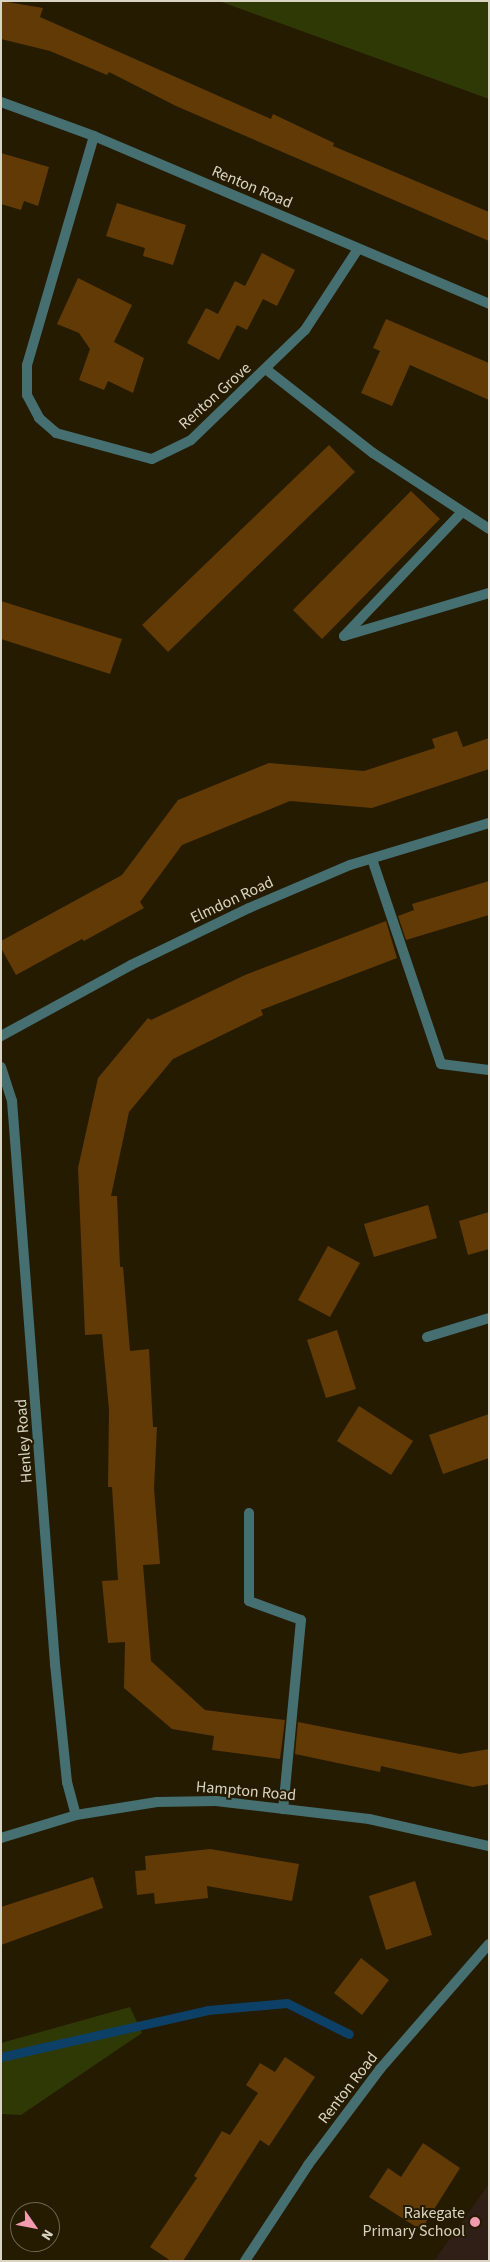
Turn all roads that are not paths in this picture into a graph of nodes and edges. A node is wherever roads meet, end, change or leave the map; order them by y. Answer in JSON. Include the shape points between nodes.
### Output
{"nodes":[{"id":1,"x":1,"y":102,"type":"edge"},
{"id":2,"x":94,"y":136,"type":"junction"},
{"id":3,"x":358,"y":249,"type":"junction"},
{"id":4,"x":489,"y":304,"type":"edge"},
{"id":5,"x":267,"y":370,"type":"junction"},
{"id":6,"x":462,"y":512,"type":"junction"},
{"id":7,"x":489,"y":529,"type":"edge"},
{"id":8,"x":489,"y":593,"type":"edge"},
{"id":9,"x":489,"y":823,"type":"edge"},
{"id":10,"x":372,"y":859,"type":"junction"},
{"id":11,"x":1,"y":1036,"type":"edge"},
{"id":12,"x":1,"y":1067,"type":"edge"},
{"id":13,"x":489,"y":1070,"type":"edge"},
{"id":14,"x":489,"y":1318,"type":"edge"},
{"id":15,"x":427,"y":1337,"type":"dead end"},
{"id":16,"x":249,"y":1513,"type":"dead end"},
{"id":17,"x":283,"y":1809,"type":"junction"},
{"id":18,"x":76,"y":1815,"type":"junction"},
{"id":19,"x":1,"y":1838,"type":"edge"},
{"id":20,"x":489,"y":1846,"type":"edge"},
{"id":21,"x":489,"y":1944,"type":"edge"},
{"id":22,"x":245,"y":2261,"type":"edge"}],
"edges":[{"from":1,"to":2,"type":"street","name":"Renton Road"},
{"from":2,"to":3,"type":"street","name":"Renton Road"},
{"from":2,"to":5,"type":"street","name":"Renton Grove","via":[[27,365],[27,395],[39,418],[56,433],[152,458],[191,440]]},
{"from":3,"to":4,"type":"street","name":"Renton Road"},
{"from":3,"to":5,"type":"street","name":"Renton Grove","via":[[305,330]]},
{"from":5,"to":6,"type":"street","via":[[373,453]]},
{"from":6,"to":7,"type":"street"},
{"from":6,"to":8,"type":"street","via":[[344,636]]},
{"from":9,"to":10,"type":"street","name":"Elmdon Road"},
{"from":10,"to":11,"type":"street","name":"Elmdon Road","via":[[249,908],[132,965]]},
{"from":10,"to":13,"type":"street","via":[[441,1064]]},
{"from":12,"to":18,"type":"street","name":"Henley Road","via":[[12,1101],[55,1664],[68,1782]]},
{"from":14,"to":15,"type":"street"},
{"from":16,"to":17,"type":"street","via":[[249,1601],[301,1620]]},
{"from":17,"to":18,"type":"street","name":"Hampton Road","via":[[216,1801],[157,1802]]},
{"from":17,"to":20,"type":"street","name":"Hampton Road","via":[[369,1819]]},
{"from":18,"to":19,"type":"street","name":"Hampton Road"},
{"from":21,"to":22,"type":"street","name":"Renton Road","via":[[380,2069],[308,2165]]}]}
